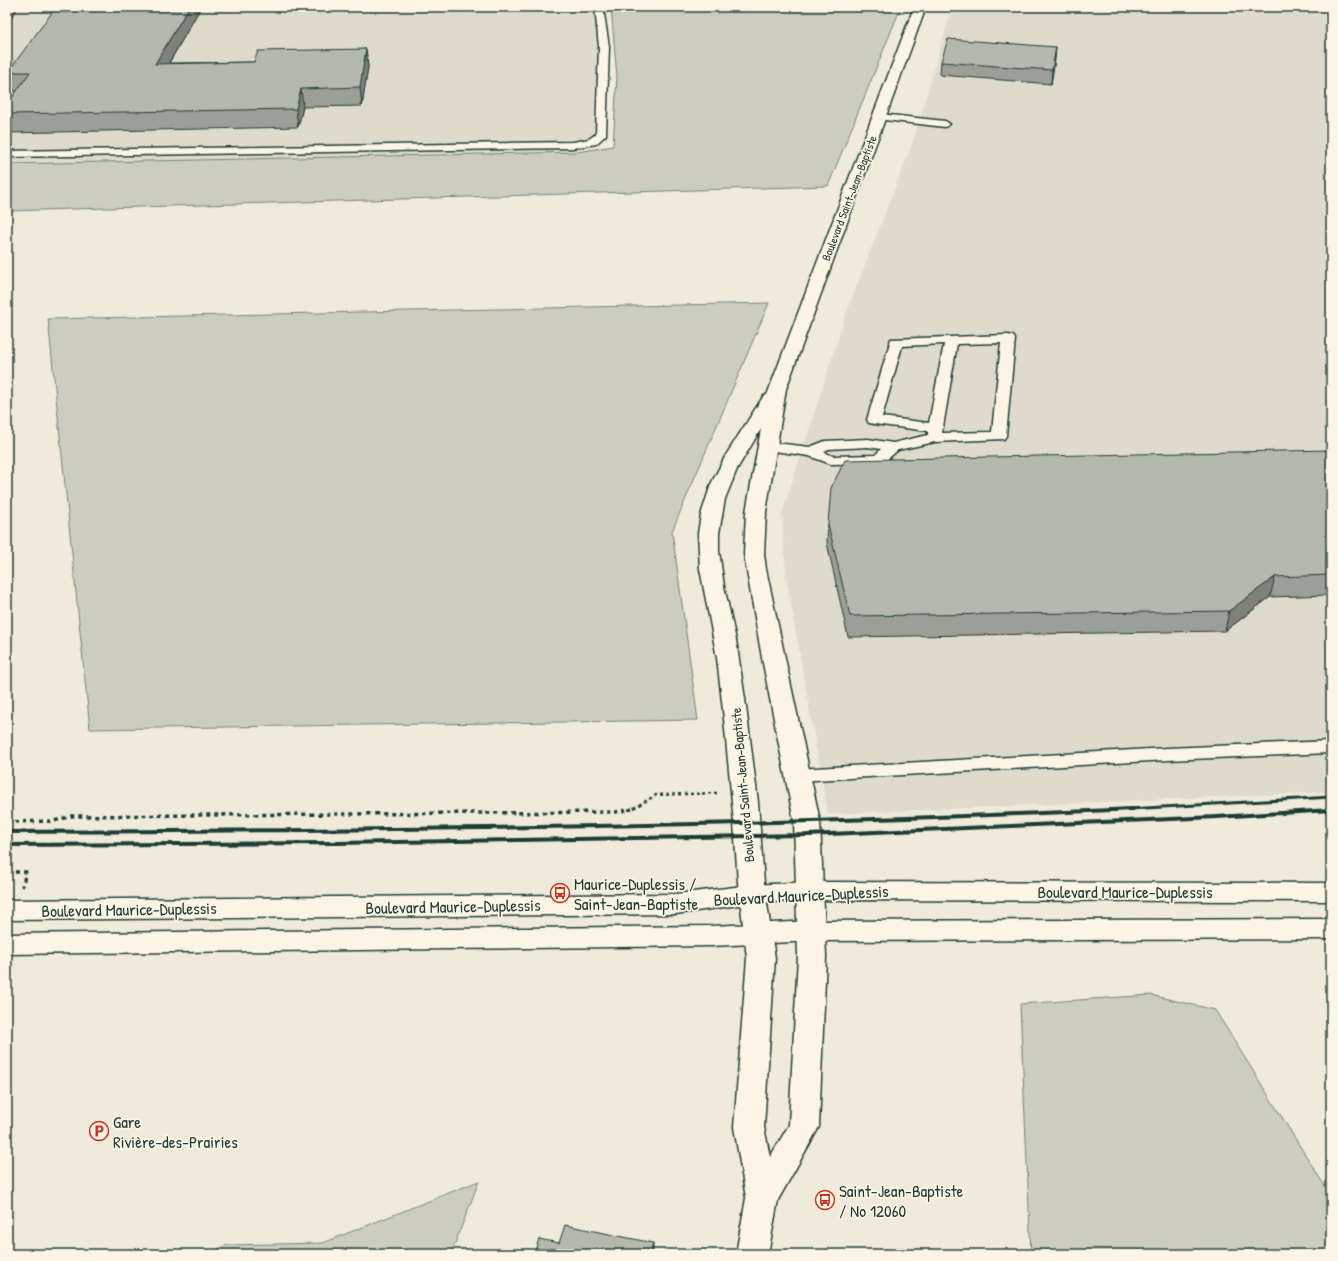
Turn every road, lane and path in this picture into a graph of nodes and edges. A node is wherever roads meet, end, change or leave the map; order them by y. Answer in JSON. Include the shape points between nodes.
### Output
{"nodes":[{"id":1,"x":13,"y":7,"type":"edge"},
{"id":2,"x":599,"y":7,"type":"edge"},
{"id":3,"x":920,"y":7,"type":"edge"},
{"id":4,"x":7,"y":15,"type":"edge"},
{"id":5,"x":880,"y":117,"type":"junction"},
{"id":6,"x":945,"y":124,"type":"dead end"},
{"id":7,"x":7,"y":154,"type":"edge"},
{"id":8,"x":951,"y":340,"type":"junction"},
{"id":9,"x":777,"y":389,"type":"junction"},
{"id":10,"x":935,"y":433,"type":"junction"},
{"id":11,"x":767,"y":446,"type":"junction"},
{"id":12,"x":1331,"y":747,"type":"edge"},
{"id":13,"x":797,"y":775,"type":"junction"},
{"id":14,"x":724,"y":793,"type":"dead end"},
{"id":15,"x":7,"y":822,"type":"edge"},
{"id":16,"x":7,"y":872,"type":"edge"},
{"id":17,"x":811,"y":891,"type":"junction"},
{"id":18,"x":1331,"y":892,"type":"edge"},
{"id":19,"x":752,"y":894,"type":"junction"},
{"id":20,"x":13,"y":902,"type":"edge"},
{"id":21,"x":1331,"y":929,"type":"edge"},
{"id":22,"x":812,"y":931,"type":"junction"},
{"id":23,"x":759,"y":933,"type":"junction"},
{"id":24,"x":7,"y":944,"type":"edge"},
{"id":25,"x":762,"y":1198,"type":"junction"},
{"id":26,"x":752,"y":1254,"type":"edge"}],
"edges":[{"from":1,"to":4,"type":"lane"},
{"from":2,"to":7,"type":"lane","via":[[604,47],[601,135],[592,142],[573,145]]},
{"from":3,"to":5,"type":"main road","name":"Boulevard Saint-Jean-Baptiste"},
{"from":5,"to":6,"type":"lane"},
{"from":5,"to":9,"type":"main road","name":"Boulevard Saint-Jean-Baptiste"},
{"from":8,"to":10,"type":"lane"},
{"from":8,"to":10,"type":"lane","via":[[896,342],[874,420]]},
{"from":8,"to":10,"type":"lane","via":[[1008,339],[999,436]]},
{"from":9,"to":11,"type":"main road","name":"Boulevard Saint-Jean-Baptiste"},
{"from":9,"to":19,"type":"main road","name":"Boulevard Saint-Jean-Baptiste","via":[[722,478],[707,539],[735,710]]},
{"from":10,"to":11,"type":"lane","via":[[893,447],[879,459],[831,460],[812,452]]},
{"from":11,"to":13,"type":"main road","name":"Boulevard Saint-Jean-Baptiste","via":[[756,512],[754,554]]},
{"from":12,"to":13,"type":"lane"},
{"from":13,"to":17,"type":"main road","name":"Boulevard Saint-Jean-Baptiste","via":[[807,821]]},
{"from":14,"to":15,"type":"path","via":[[656,795],[632,809],[616,812],[71,816],[54,821]]},
{"from":16,"to":20,"type":"path","via":[[26,872]]},
{"from":17,"to":18,"type":"main road","name":"Boulevard Maurice-Duplessis"},
{"from":17,"to":19,"type":"main road","name":"Boulevard Maurice-Duplessis"},
{"from":17,"to":22,"type":"main road","name":"Boulevard Saint-Jean-Baptiste"},
{"from":19,"to":20,"type":"main road","name":"Boulevard Maurice-Duplessis","via":[[676,904]]},
{"from":19,"to":23,"type":"main road","name":"Boulevard Saint-Jean-Baptiste"},
{"from":21,"to":22,"type":"main road"},
{"from":22,"to":23,"type":"main road"},
{"from":22,"to":25,"type":"main road","name":"Boulevard Saint-Jean-Baptiste","via":[[804,1126]]},
{"from":23,"to":24,"type":"main road","via":[[710,936]]},
{"from":23,"to":25,"type":"main road","name":"Boulevard Saint-Jean-Baptiste","via":[[761,958],[749,1127]]},
{"from":25,"to":26,"type":"main road","name":"Boulevard Saint-Jean-Baptiste"}]}
